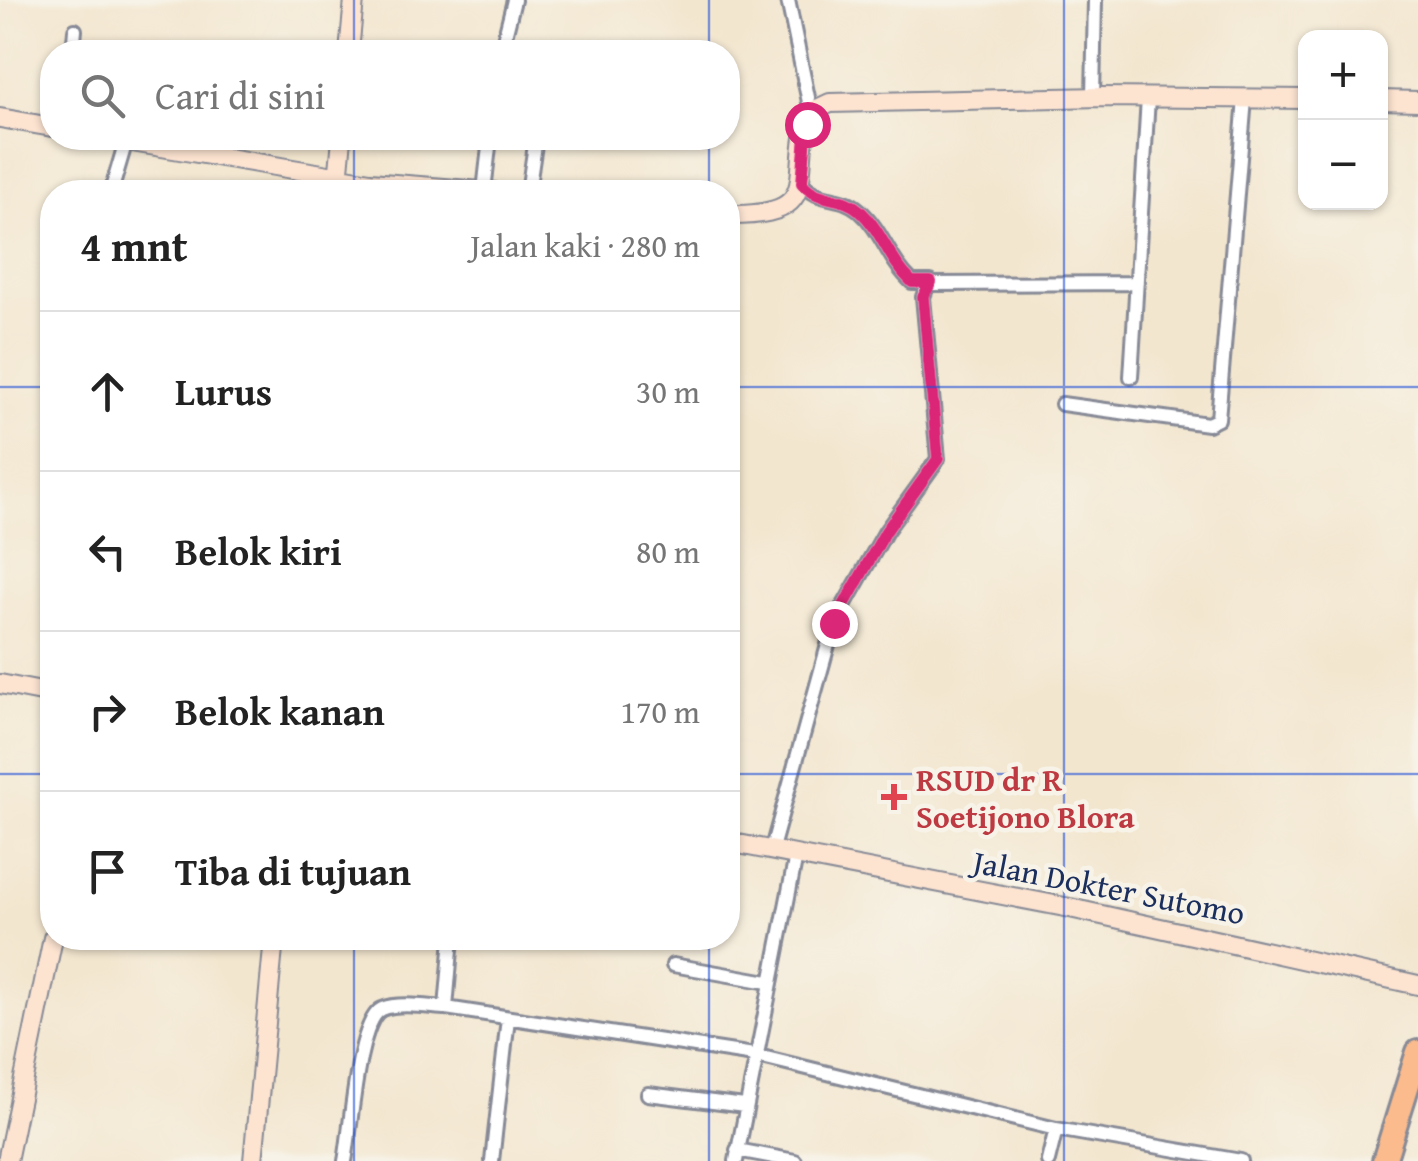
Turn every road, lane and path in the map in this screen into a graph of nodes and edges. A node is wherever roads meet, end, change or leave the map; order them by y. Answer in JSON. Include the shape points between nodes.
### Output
{"nodes":[{"id":1,"x":354,"y":0,"type":"edge"},
{"id":2,"x":514,"y":0,"type":"edge"},
{"id":3,"x":788,"y":0,"type":"edge"},
{"id":4,"x":1095,"y":0,"type":"edge"},
{"id":5,"x":75,"y":30,"type":"dead end"},
{"id":6,"x":75,"y":40,"type":"edge"},
{"id":7,"x":350,"y":40,"type":"edge"},
{"id":8,"x":503,"y":40,"type":"edge"},
{"id":9,"x":1093,"y":97,"type":"junction"},
{"id":10,"x":1148,"y":98,"type":"junction"},
{"id":11,"x":1246,"y":99,"type":"junction"},
{"id":12,"x":1298,"y":100,"type":"edge"},
{"id":13,"x":1388,"y":100,"type":"edge"},
{"id":14,"x":1418,"y":101,"type":"edge"},
{"id":15,"x":812,"y":112,"type":"junction"},
{"id":16,"x":0,"y":118,"type":"edge"},
{"id":17,"x":40,"y":126,"type":"edge"},
{"id":18,"x":116,"y":150,"type":"edge"},
{"id":19,"x":170,"y":150,"type":"edge"},
{"id":20,"x":341,"y":150,"type":"edge"},
{"id":21,"x":489,"y":150,"type":"edge"},
{"id":22,"x":534,"y":150,"type":"edge"},
{"id":23,"x":112,"y":180,"type":"edge"},
{"id":24,"x":314,"y":180,"type":"edge"},
{"id":25,"x":338,"y":180,"type":"edge"},
{"id":26,"x":485,"y":180,"type":"edge"},
{"id":27,"x":530,"y":180,"type":"edge"},
{"id":28,"x":802,"y":183,"type":"junction"},
{"id":29,"x":740,"y":214,"type":"edge"},
{"id":30,"x":931,"y":282,"type":"junction"},
{"id":31,"x":1137,"y":282,"type":"junction"},
{"id":32,"x":1130,"y":377,"type":"dead end"},
{"id":33,"x":1062,"y":404,"type":"dead end"},
{"id":34,"x":0,"y":684,"type":"edge"},
{"id":35,"x":40,"y":692,"type":"edge"},
{"id":36,"x":740,"y":845,"type":"edge"},
{"id":37,"x":772,"y":852,"type":"junction"},
{"id":38,"x":796,"y":856,"type":"junction"},
{"id":39,"x":51,"y":950,"type":"edge"},
{"id":40,"x":273,"y":950,"type":"edge"},
{"id":41,"x":451,"y":950,"type":"edge"},
{"id":42,"x":674,"y":965,"type":"dead end"},
{"id":43,"x":768,"y":982,"type":"junction"},
{"id":44,"x":1418,"y":985,"type":"edge"},
{"id":45,"x":446,"y":1008,"type":"junction"},
{"id":46,"x":508,"y":1018,"type":"junction"},
{"id":47,"x":1418,"y":1052,"type":"edge"},
{"id":48,"x":754,"y":1054,"type":"junction"},
{"id":49,"x":648,"y":1094,"type":"dead end"},
{"id":50,"x":746,"y":1106,"type":"junction"},
{"id":51,"x":1056,"y":1129,"type":"junction"},
{"id":52,"x":736,"y":1156,"type":"edge"},
{"id":53,"x":10,"y":1160,"type":"edge"},
{"id":54,"x":253,"y":1161,"type":"edge"},
{"id":55,"x":345,"y":1161,"type":"edge"},
{"id":56,"x":492,"y":1161,"type":"edge"},
{"id":57,"x":794,"y":1161,"type":"edge"},
{"id":58,"x":1048,"y":1161,"type":"edge"},
{"id":59,"x":1241,"y":1161,"type":"edge"},
{"id":60,"x":1384,"y":1161,"type":"edge"}],
"edges":[{"from":1,"to":7,"type":"main road"},
{"from":2,"to":8,"type":"street"},
{"from":3,"to":15,"type":"street"},
{"from":4,"to":9,"type":"street"},
{"from":5,"to":6,"type":"street"},
{"from":9,"to":10,"type":"main road"},
{"from":9,"to":15,"type":"main road","via":[[830,102]]},
{"from":10,"to":11,"type":"main road"},
{"from":10,"to":31,"type":"street"},
{"from":11,"to":12,"type":"main road"},
{"from":11,"to":33,"type":"street","via":[[1218,419],[1208,424]]},
{"from":13,"to":14,"type":"main road"},
{"from":15,"to":28,"type":"main road"},
{"from":16,"to":17,"type":"main road"},
{"from":18,"to":23,"type":"street"},
{"from":19,"to":24,"type":"main road"},
{"from":20,"to":25,"type":"main road"},
{"from":21,"to":26,"type":"street"},
{"from":22,"to":27,"type":"street"},
{"from":28,"to":29,"type":"main road","via":[[780,209]]},
{"from":28,"to":30,"type":"street","via":[[810,194],[852,204],[872,223],[898,270],[912,282]]},
{"from":30,"to":31,"type":"street"},
{"from":30,"to":37,"type":"street","via":[[923,297],[938,459],[886,531],[834,623]]},
{"from":31,"to":32,"type":"street"},
{"from":34,"to":35,"type":"main road"},
{"from":36,"to":37,"type":"main road","name":"Jalan Dokter Sutomo"},
{"from":37,"to":38,"type":"main road","name":"Jalan Dokter Sutomo"},
{"from":38,"to":43,"type":"street"},
{"from":38,"to":44,"type":"main road","name":"Jalan Dokter Sutomo"},
{"from":39,"to":53,"type":"main road"},
{"from":40,"to":54,"type":"main road"},
{"from":41,"to":45,"type":"street"},
{"from":42,"to":43,"type":"street"},
{"from":43,"to":48,"type":"street"},
{"from":45,"to":46,"type":"street"},
{"from":45,"to":55,"type":"street","via":[[388,1007],[372,1018]]},
{"from":46,"to":48,"type":"street"},
{"from":46,"to":56,"type":"street"},
{"from":47,"to":60,"type":"highway"},
{"from":48,"to":50,"type":"street"},
{"from":48,"to":51,"type":"street"},
{"from":49,"to":50,"type":"street"},
{"from":50,"to":52,"type":"street"},
{"from":51,"to":58,"type":"street"},
{"from":51,"to":59,"type":"street"},
{"from":52,"to":57,"type":"street"}]}
